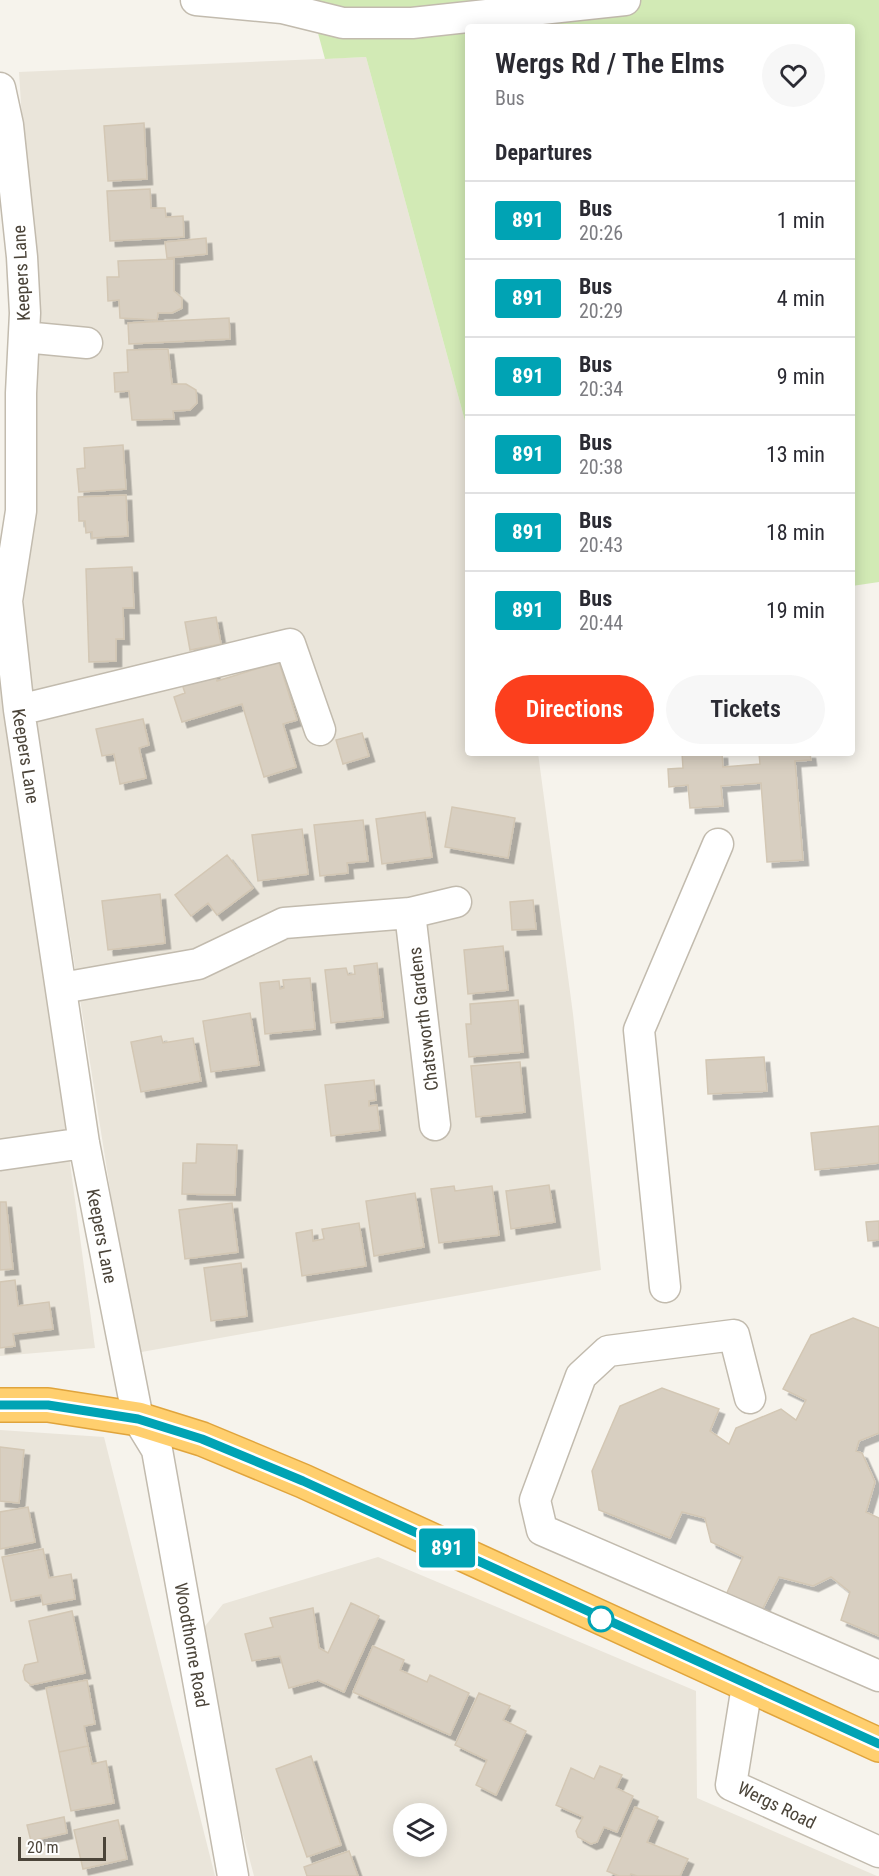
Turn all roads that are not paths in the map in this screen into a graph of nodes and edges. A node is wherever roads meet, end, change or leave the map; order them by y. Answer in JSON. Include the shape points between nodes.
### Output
{"nodes":[{"id":1,"x":196,"y":0,"type":"edge"},
{"id":2,"x":625,"y":0,"type":"edge"},
{"id":3,"x":0,"y":88,"type":"edge"},
{"id":4,"x":24,"y":337,"type":"junction"},
{"id":5,"x":87,"y":343,"type":"dead end"},
{"id":6,"x":19,"y":710,"type":"junction"},
{"id":7,"x":320,"y":730,"type":"dead end"},
{"id":8,"x":718,"y":844,"type":"dead end"},
{"id":9,"x":456,"y":902,"type":"dead end"},
{"id":10,"x":410,"y":913,"type":"junction"},
{"id":11,"x":62,"y":988,"type":"junction"},
{"id":12,"x":435,"y":1125,"type":"dead end"},
{"id":13,"x":84,"y":1143,"type":"junction"},
{"id":14,"x":0,"y":1155,"type":"edge"},
{"id":15,"x":665,"y":1287,"type":"dead end"},
{"id":16,"x":750,"y":1398,"type":"dead end"},
{"id":17,"x":0,"y":1406,"type":"edge"},
{"id":18,"x":138,"y":1419,"type":"junction"},
{"id":19,"x":879,"y":1676,"type":"edge"},
{"id":20,"x":747,"y":1686,"type":"junction"},
{"id":21,"x":879,"y":1744,"type":"edge"},
{"id":22,"x":879,"y":1852,"type":"edge"},
{"id":23,"x":228,"y":1875,"type":"edge"}],
"edges":[{"from":1,"to":2,"type":"street","via":[[282,8],[343,23],[401,23]]},
{"from":3,"to":4,"type":"street","name":"Keepers Lane","via":[[8,125],[21,246]]},
{"from":4,"to":5,"type":"street"},
{"from":4,"to":6,"type":"street","name":"Keepers Lane","via":[[21,511],[7,601]]},
{"from":6,"to":7,"type":"street","via":[[290,644]]},
{"from":6,"to":11,"type":"street","name":"Keepers Lane"},
{"from":8,"to":15,"type":"street","via":[[639,1030]]},
{"from":9,"to":10,"type":"street"},
{"from":10,"to":11,"type":"street","via":[[284,923],[198,964]]},
{"from":10,"to":12,"type":"street","name":"Chatsworth Gardens"},
{"from":11,"to":13,"type":"street","name":"Keepers Lane"},
{"from":13,"to":14,"type":"street"},
{"from":13,"to":18,"type":"street","name":"Keepers Lane"},
{"from":16,"to":19,"type":"street","via":[[734,1335],[608,1351],[581,1376],[535,1500],[542,1530]]},
{"from":17,"to":18,"type":"highway","via":[[48,1405]]},
{"from":18,"to":20,"type":"highway","via":[[202,1439],[303,1481]]},
{"from":18,"to":23,"type":"street","name":"Woodthorne Road","via":[[157,1450]]},
{"from":20,"to":21,"type":"highway"},
{"from":20,"to":22,"type":"street","name":"Wergs Road","via":[[731,1785]]}]}
